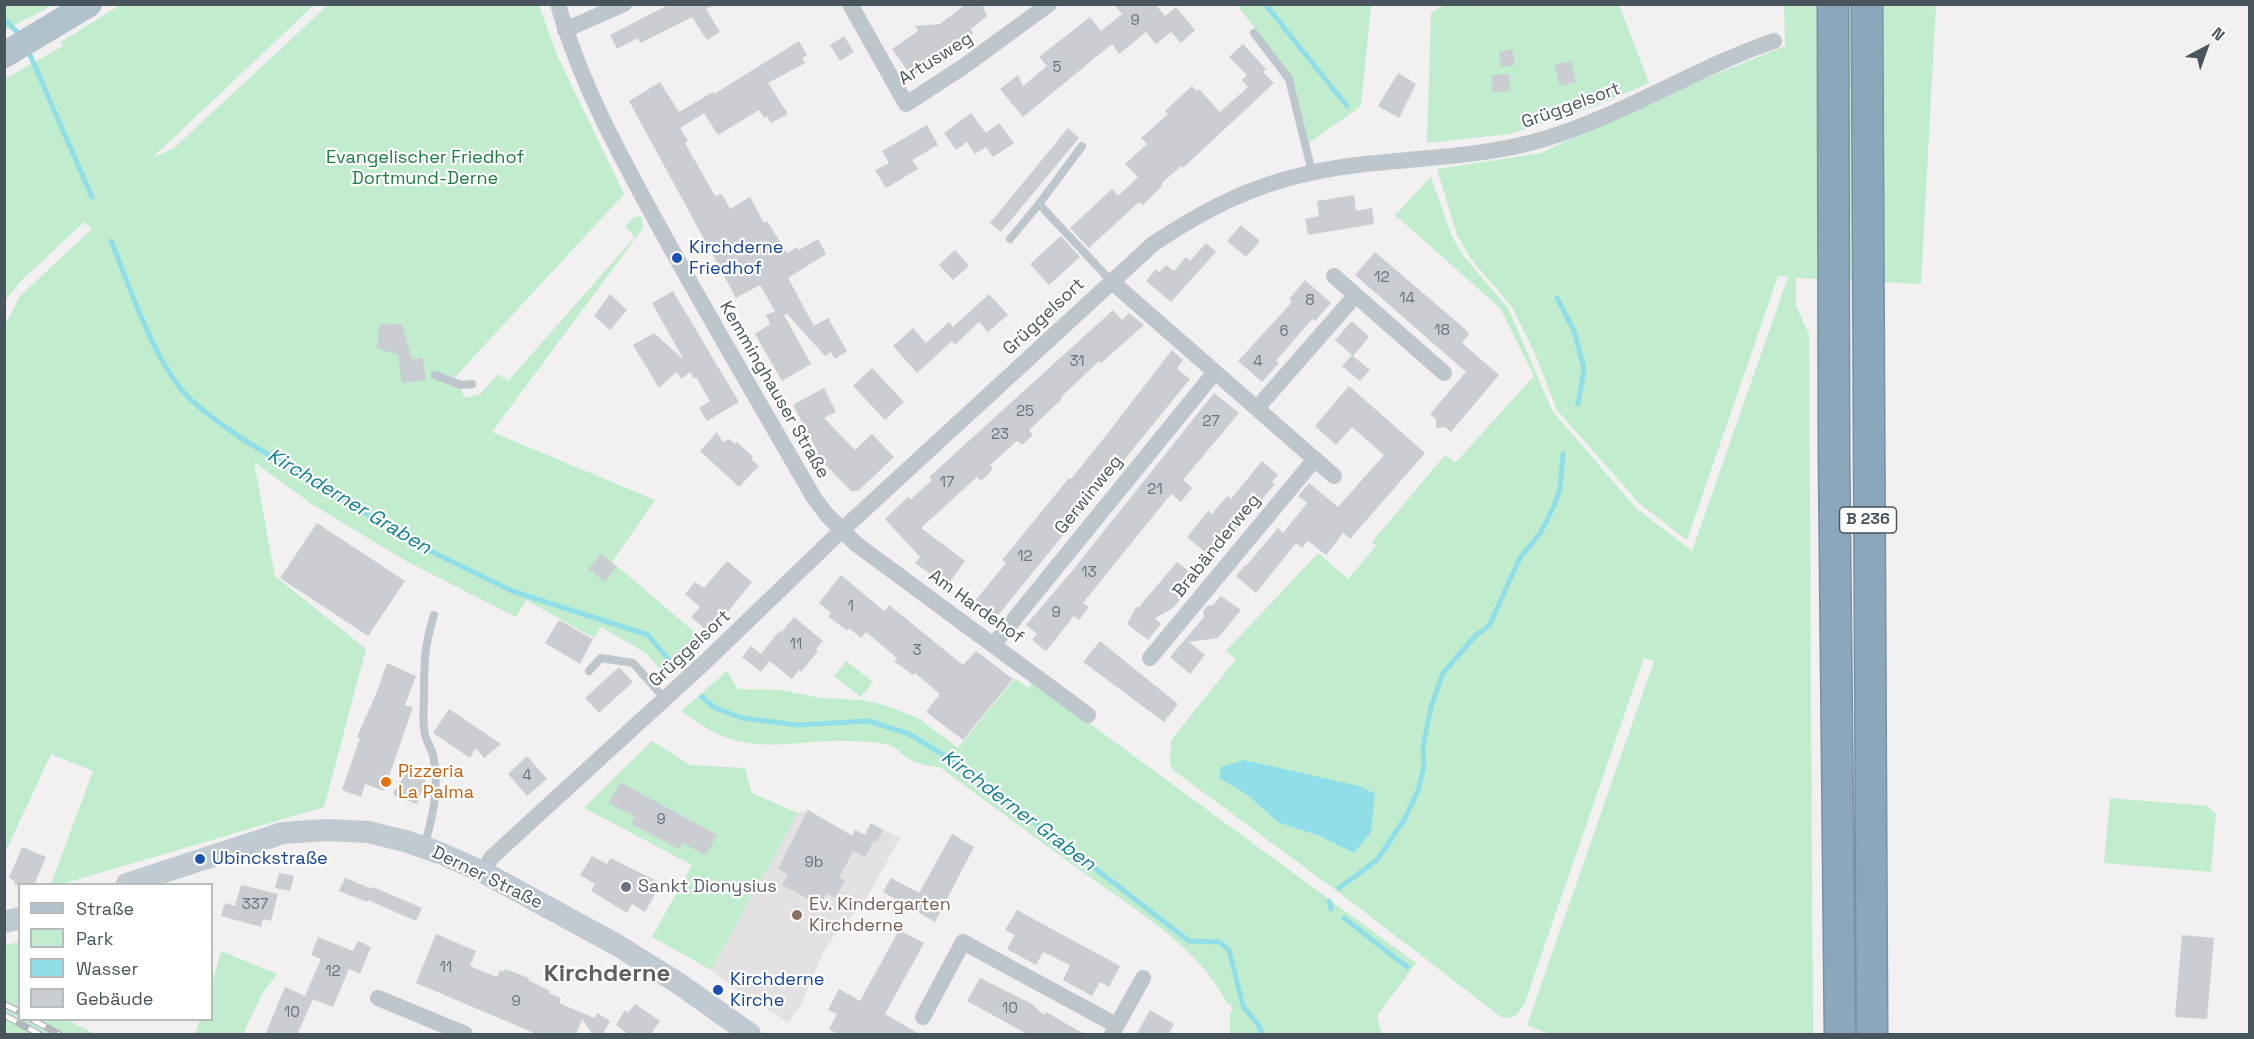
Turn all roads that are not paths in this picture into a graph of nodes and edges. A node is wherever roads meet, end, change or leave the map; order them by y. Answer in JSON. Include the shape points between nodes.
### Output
{"nodes":[{"id":1,"x":89,"y":4,"type":"edge"},
{"id":2,"x":558,"y":4,"type":"edge"},
{"id":3,"x":624,"y":4,"type":"edge"},
{"id":4,"x":850,"y":4,"type":"edge"},
{"id":5,"x":1049,"y":4,"type":"edge"},
{"id":6,"x":1833,"y":4,"type":"edge"},
{"id":7,"x":1867,"y":4,"type":"edge"},
{"id":8,"x":565,"y":30,"type":"junction"},
{"id":9,"x":1254,"y":33,"type":"dead end"},
{"id":10,"x":1774,"y":41,"type":"dead end"},
{"id":11,"x":6,"y":54,"type":"edge"},
{"id":12,"x":1082,"y":146,"type":"dead end"},
{"id":13,"x":1312,"y":172,"type":"junction"},
{"id":14,"x":1039,"y":204,"type":"junction"},
{"id":15,"x":1010,"y":239,"type":"dead end"},
{"id":16,"x":1334,"y":276,"type":"dead end"},
{"id":17,"x":1112,"y":281,"type":"junction"},
{"id":18,"x":1355,"y":296,"type":"junction"},
{"id":19,"x":1215,"y":372,"type":"junction"},
{"id":20,"x":1444,"y":373,"type":"dead end"},
{"id":21,"x":435,"y":375,"type":"dead end"},
{"id":22,"x":472,"y":384,"type":"dead end"},
{"id":23,"x":1257,"y":408,"type":"junction"},
{"id":24,"x":1315,"y":459,"type":"junction"},
{"id":25,"x":1334,"y":476,"type":"dead end"},
{"id":26,"x":841,"y":531,"type":"junction"},
{"id":27,"x":434,"y":615,"type":"dead end"},
{"id":28,"x":994,"y":644,"type":"junction"},
{"id":29,"x":1150,"y":658,"type":"dead end"},
{"id":30,"x":589,"y":671,"type":"dead end"},
{"id":31,"x":665,"y":699,"type":"junction"},
{"id":32,"x":1088,"y":715,"type":"dead end"},
{"id":33,"x":424,"y":847,"type":"junction"},
{"id":34,"x":483,"y":872,"type":"junction"},
{"id":35,"x":133,"y":883,"type":"edge"},
{"id":36,"x":1143,"y":978,"type":"dead end"},
{"id":37,"x":378,"y":998,"type":"dead end"},
{"id":38,"x":923,"y":1017,"type":"dead end"},
{"id":39,"x":1114,"y":1030,"type":"edge"},
{"id":40,"x":465,"y":1035,"type":"edge"},
{"id":41,"x":750,"y":1035,"type":"edge"},
{"id":42,"x":1840,"y":1035,"type":"edge"},
{"id":43,"x":1872,"y":1035,"type":"edge"}],
"edges":[{"from":1,"to":11,"type":"main road"},
{"from":2,"to":8,"type":"street","name":"Kemminghauser Straße"},
{"from":3,"to":8,"type":"street"},
{"from":4,"to":5,"type":"street","name":"Artusweg","via":[[906,104]]},
{"from":6,"to":42,"type":"highway","number":"B 236"},
{"from":7,"to":43,"type":"highway","number":"B 236"},
{"from":8,"to":26,"type":"street","name":"Kemminghauser Straße","via":[[593,101],[677,258],[814,498]]},
{"from":9,"to":13,"type":"lane","via":[[1289,79]]},
{"from":10,"to":13,"type":"street","name":"Grüggelsort","via":[[1544,139],[1486,151]]},
{"from":12,"to":14,"type":"lane"},
{"from":13,"to":17,"type":"street","name":"Grüggelsort","via":[[1253,188],[1219,203],[1153,244]]},
{"from":14,"to":15,"type":"lane"},
{"from":14,"to":17,"type":"lane"},
{"from":16,"to":18,"type":"street"},
{"from":17,"to":19,"type":"street"},
{"from":17,"to":26,"type":"street","name":"Grüggelsort"},
{"from":18,"to":20,"type":"street"},
{"from":18,"to":23,"type":"street"},
{"from":19,"to":23,"type":"street"},
{"from":19,"to":28,"type":"street","name":"Gerwinweg"},
{"from":21,"to":22,"type":"lane","via":[[461,385]]},
{"from":23,"to":24,"type":"street"},
{"from":24,"to":25,"type":"street"},
{"from":24,"to":29,"type":"street","name":"Brabänderweg"},
{"from":26,"to":28,"type":"street","name":"Am Hardehof"},
{"from":26,"to":31,"type":"street","name":"Grüggelsort"},
{"from":27,"to":33,"type":"lane","via":[[425,644],[423,711],[436,784]]},
{"from":28,"to":32,"type":"street","name":"Am Hardehof"},
{"from":30,"to":31,"type":"lane","via":[[601,658],[633,663]]},
{"from":31,"to":34,"type":"street","name":"Grüggelsort","via":[[491,858]]},
{"from":33,"to":34,"type":"main road","name":"Derner Straße"},
{"from":33,"to":35,"type":"main road","name":"Derner Straße","via":[[368,832],[283,833]]},
{"from":34,"to":41,"type":"main road","name":"Derner Straße","via":[[645,962]]},
{"from":36,"to":39,"type":"street"},
{"from":37,"to":40,"type":"street"},
{"from":38,"to":39,"type":"street","via":[[963,942]]}]}
